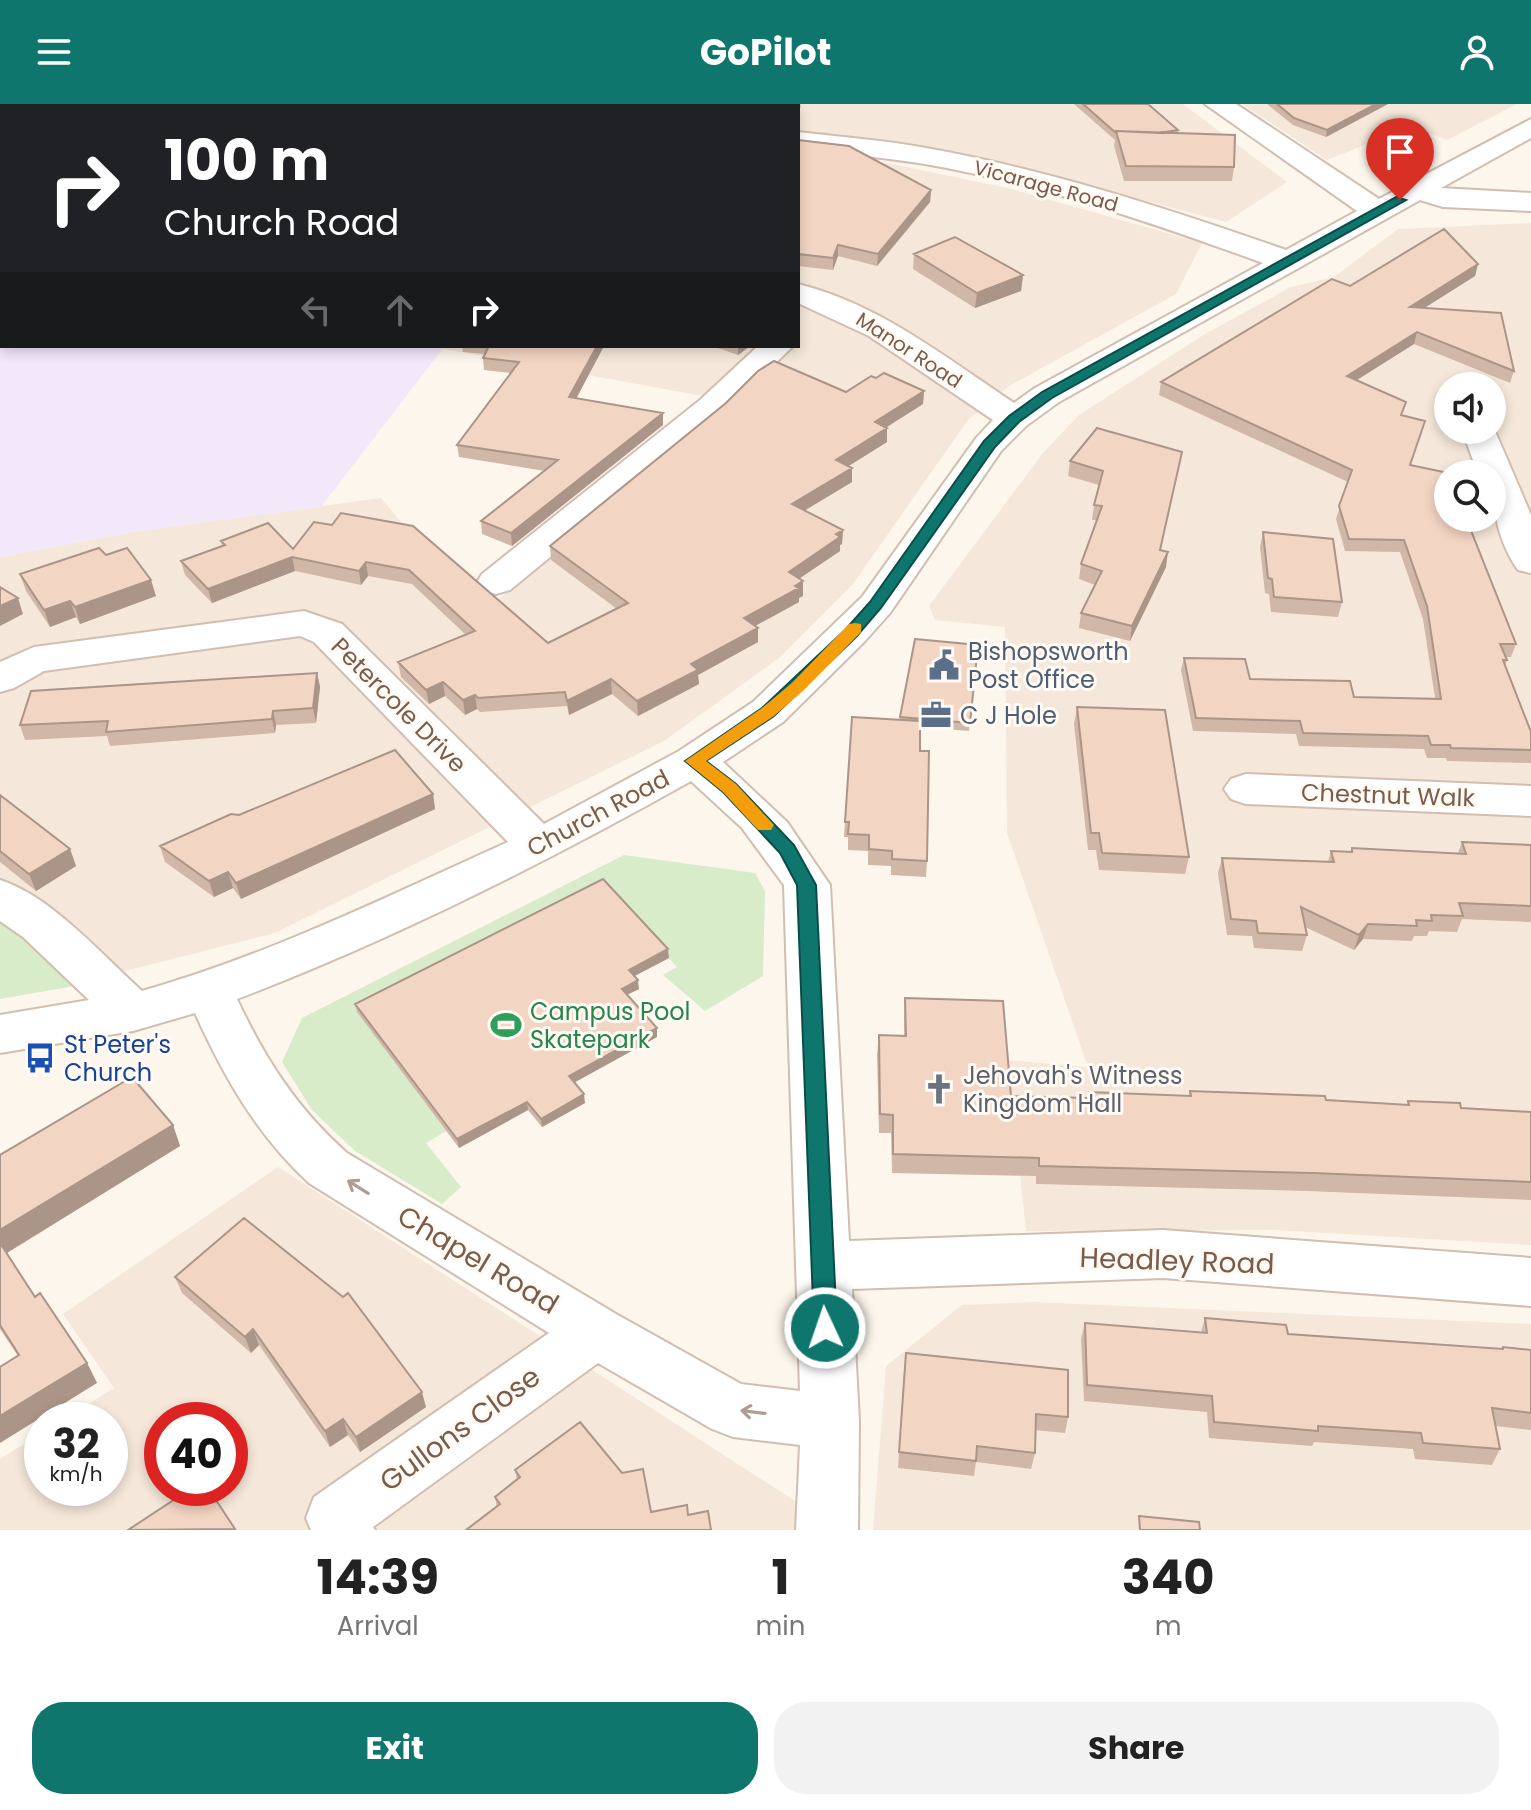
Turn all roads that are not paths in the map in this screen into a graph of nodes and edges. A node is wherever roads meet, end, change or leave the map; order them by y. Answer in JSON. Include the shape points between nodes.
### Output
{"nodes":[{"id":1,"x":1218,"y":104,"type":"edge"},
{"id":2,"x":1531,"y":127,"type":"edge"},
{"id":3,"x":800,"y":140,"type":"edge"},
{"id":4,"x":1398,"y":201,"type":"junction"},
{"id":5,"x":1531,"y":202,"type":"edge"},
{"id":6,"x":1287,"y":261,"type":"junction"},
{"id":7,"x":812,"y":297,"type":"edge"},
{"id":8,"x":800,"y":323,"type":"edge"},
{"id":9,"x":775,"y":348,"type":"edge"},
{"id":10,"x":1014,"y":419,"type":"junction"},
{"id":11,"x":1485,"y":444,"type":"edge"},
{"id":12,"x":1531,"y":562,"type":"edge"},
{"id":13,"x":496,"y":582,"type":"dead end"},
{"id":14,"x":0,"y":679,"type":"edge"},
{"id":15,"x":694,"y":761,"type":"junction"},
{"id":16,"x":1246,"y":789,"type":"dead end"},
{"id":17,"x":1531,"y":801,"type":"edge"},
{"id":18,"x":539,"y":846,"type":"junction"},
{"id":19,"x":0,"y":897,"type":"edge"},
{"id":20,"x":209,"y":990,"type":"junction"},
{"id":21,"x":133,"y":1012,"type":"junction"},
{"id":22,"x":0,"y":1034,"type":"edge"},
{"id":23,"x":822,"y":1266,"type":"junction"},
{"id":24,"x":1531,"y":1282,"type":"edge"},
{"id":25,"x":596,"y":1332,"type":"junction"},
{"id":26,"x":830,"y":1421,"type":"junction"},
{"id":27,"x":344,"y":1530,"type":"edge"},
{"id":28,"x":827,"y":1530,"type":"edge"}],
"edges":[{"from":1,"to":4,"type":"street"},
{"from":2,"to":4,"type":"street","name":"Church Road"},
{"from":3,"to":6,"type":"street","name":"Vicarage Road","via":[[925,156],[1045,183]]},
{"from":4,"to":5,"type":"street"},
{"from":4,"to":6,"type":"street","name":"Church Road"},
{"from":6,"to":10,"type":"street","name":"Church Road","via":[[1047,395]]},
{"from":7,"to":8,"type":"street"},
{"from":7,"to":10,"type":"street","name":"Manor Road","via":[[867,321]]},
{"from":9,"to":13,"type":"street","via":[[712,407]]},
{"from":10,"to":15,"type":"street","name":"Church Road","via":[[989,444],[876,605],[850,633],[768,712]]},
{"from":11,"to":12,"type":"street"},
{"from":14,"to":18,"type":"street","name":"Petercole Drive","via":[[34,660],[304,623],[328,633]]},
{"from":15,"to":18,"type":"street","name":"Church Road"},
{"from":15,"to":23,"type":"street","via":[[730,788],[787,849],[807,885]]},
{"from":16,"to":17,"type":"street","name":"Chestnut Walk"},
{"from":18,"to":20,"type":"street","name":"Church Road","via":[[295,958]]},
{"from":19,"to":21,"type":"street","via":[[39,925]]},
{"from":20,"to":21,"type":"street","name":"Church Road"},
{"from":25,"to":20,"type":"street","name":"Chapel Road","one_way":true,"via":[[328,1168],[297,1143],[238,1055]]},
{"from":21,"to":22,"type":"street","name":"Church Road"},
{"from":23,"to":24,"type":"street","name":"Headley Road","via":[[1163,1254]]},
{"from":23,"to":26,"type":"street"},
{"from":26,"to":25,"type":"street","name":"Chapel Road","one_way":true,"via":[[733,1410]]},
{"from":25,"to":27,"type":"street","name":"Gullons Close","via":[[336,1518]]},
{"from":26,"to":28,"type":"street"}]}
